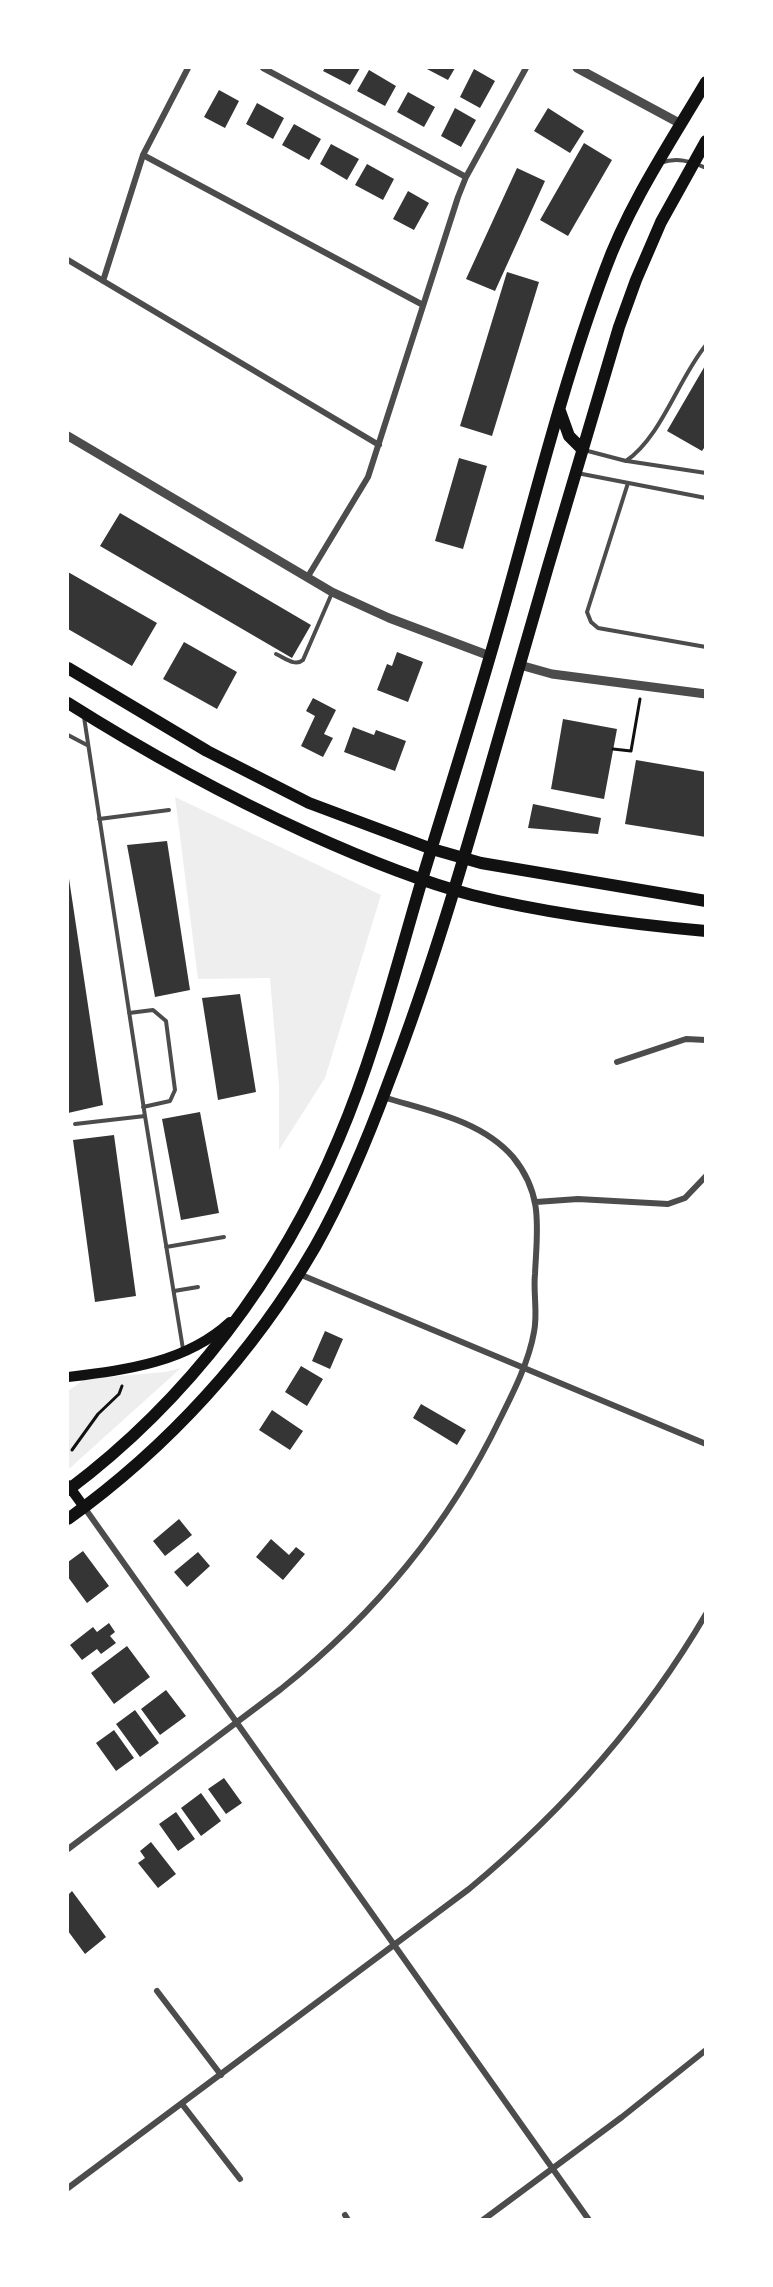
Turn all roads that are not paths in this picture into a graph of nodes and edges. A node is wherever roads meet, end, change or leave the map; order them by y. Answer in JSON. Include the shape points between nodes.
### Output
{"nodes":[{"id":1,"x":189,"y":68,"type":"edge"},
{"id":2,"x":263,"y":68,"type":"edge"},
{"id":3,"x":526,"y":68,"type":"edge"},
{"id":4,"x":577,"y":68,"type":"edge"},
{"id":5,"x":705,"y":82,"type":"edge"},
{"id":6,"x":681,"y":124,"type":"junction"},
{"id":7,"x":705,"y":141,"type":"edge"},
{"id":8,"x":143,"y":155,"type":"junction"},
{"id":9,"x":658,"y":164,"type":"junction"},
{"id":10,"x":700,"y":166,"type":"edge"},
{"id":11,"x":466,"y":177,"type":"junction"},
{"id":12,"x":68,"y":260,"type":"edge"},
{"id":13,"x":103,"y":281,"type":"junction"},
{"id":14,"x":423,"y":305,"type":"junction"},
{"id":15,"x":705,"y":345,"type":"edge"},
{"id":16,"x":559,"y":410,"type":"junction"},
{"id":17,"x":68,"y":436,"type":"edge"},
{"id":18,"x":379,"y":445,"type":"junction"},
{"id":19,"x":583,"y":450,"type":"junction"},
{"id":20,"x":626,"y":461,"type":"junction"},
{"id":21,"x":577,"y":472,"type":"junction"},
{"id":22,"x":705,"y":473,"type":"edge"},
{"id":23,"x":628,"y":483,"type":"junction"},
{"id":24,"x":705,"y":498,"type":"edge"},
{"id":25,"x":307,"y":578,"type":"junction"},
{"id":26,"x":332,"y":592,"type":"junction"},
{"id":27,"x":705,"y":647,"type":"edge"},
{"id":28,"x":276,"y":654,"type":"dead end"},
{"id":29,"x":490,"y":656,"type":"junction"},
{"id":30,"x":520,"y":665,"type":"junction"},
{"id":31,"x":68,"y":668,"type":"edge"},
{"id":32,"x":705,"y":694,"type":"edge"},
{"id":33,"x":68,"y":703,"type":"edge"},
{"id":34,"x":84,"y":713,"type":"junction"},
{"id":35,"x":68,"y":735,"type":"edge"},
{"id":36,"x":88,"y":745,"type":"junction"},
{"id":37,"x":169,"y":810,"type":"dead end"},
{"id":38,"x":99,"y":819,"type":"junction"},
{"id":39,"x":432,"y":849,"type":"junction"},
{"id":40,"x":464,"y":859,"type":"junction"},
{"id":41,"x":422,"y":879,"type":"junction"},
{"id":42,"x":454,"y":889,"type":"junction"},
{"id":43,"x":705,"y":901,"type":"edge"},
{"id":44,"x":705,"y":931,"type":"edge"},
{"id":45,"x":129,"y":1013,"type":"junction"},
{"id":46,"x":705,"y":1040,"type":"edge"},
{"id":47,"x":617,"y":1062,"type":"dead end"},
{"id":48,"x":383,"y":1097,"type":"junction"},
{"id":49,"x":143,"y":1107,"type":"junction"},
{"id":50,"x":145,"y":1116,"type":"junction"},
{"id":51,"x":75,"y":1124,"type":"dead end"},
{"id":52,"x":705,"y":1176,"type":"edge"},
{"id":53,"x":536,"y":1202,"type":"junction"},
{"id":54,"x":224,"y":1237,"type":"dead end"},
{"id":55,"x":166,"y":1247,"type":"junction"},
{"id":56,"x":299,"y":1274,"type":"junction"},
{"id":57,"x":198,"y":1287,"type":"dead end"},
{"id":58,"x":174,"y":1291,"type":"junction"},
{"id":59,"x":242,"y":1312,"type":"junction"},
{"id":60,"x":184,"y":1352,"type":"junction"},
{"id":61,"x":522,"y":1367,"type":"junction"},
{"id":62,"x":68,"y":1377,"type":"edge"},
{"id":63,"x":705,"y":1444,"type":"edge"},
{"id":64,"x":68,"y":1488,"type":"edge"},
{"id":65,"x":84,"y":1508,"type":"junction"},
{"id":66,"x":68,"y":1519,"type":"edge"},
{"id":67,"x":705,"y":1614,"type":"edge"},
{"id":68,"x":237,"y":1722,"type":"junction"},
{"id":69,"x":68,"y":1849,"type":"edge"},
{"id":70,"x":394,"y":1945,"type":"junction"},
{"id":71,"x":157,"y":1991,"type":"dead end"},
{"id":72,"x":705,"y":2050,"type":"edge"},
{"id":73,"x":221,"y":2075,"type":"junction"},
{"id":74,"x":182,"y":2104,"type":"junction"},
{"id":75,"x":552,"y":2168,"type":"junction"},
{"id":76,"x":240,"y":2179,"type":"dead end"},
{"id":77,"x":68,"y":2188,"type":"edge"},
{"id":78,"x":483,"y":2220,"type":"edge"},
{"id":79,"x":589,"y":2220,"type":"edge"}],
"edges":[{"from":1,"to":8,"type":"street"},
{"from":2,"to":11,"type":"street"},
{"from":3,"to":11,"type":"street"},
{"from":4,"to":6,"type":"street"},
{"from":5,"to":6,"type":"main road"},
{"from":6,"to":9,"type":"main road"},
{"from":7,"to":10,"type":"main road"},
{"from":8,"to":13,"type":"street"},
{"from":8,"to":14,"type":"street"},
{"from":9,"to":10,"type":"lane","via":[[676,159]]},
{"from":9,"to":16,"type":"main road","via":[[611,254]]},
{"from":10,"to":19,"type":"main road","via":[[661,222],[636,280]]},
{"from":11,"to":14,"type":"street"},
{"from":12,"to":13,"type":"street"},
{"from":13,"to":18,"type":"street"},
{"from":14,"to":18,"type":"street"},
{"from":15,"to":20,"type":"lane","via":[[647,441]]},
{"from":16,"to":19,"type":"main road","via":[[569,436]]},
{"from":16,"to":29,"type":"main road"},
{"from":17,"to":25,"type":"street"},
{"from":18,"to":25,"type":"street","via":[[359,495]]},
{"from":19,"to":20,"type":"lane"},
{"from":19,"to":21,"type":"main road"},
{"from":20,"to":22,"type":"lane"},
{"from":21,"to":23,"type":"lane"},
{"from":21,"to":30,"type":"main road"},
{"from":23,"to":24,"type":"lane"},
{"from":23,"to":27,"type":"lane","via":[[587,612],[591,622],[598,628]]},
{"from":25,"to":26,"type":"street"},
{"from":26,"to":28,"type":"lane","via":[[303,660],[294,663]]},
{"from":26,"to":29,"type":"street"},
{"from":29,"to":39,"type":"main road"},
{"from":30,"to":32,"type":"street","via":[[552,674]]},
{"from":30,"to":40,"type":"main road"},
{"from":31,"to":39,"type":"main road","via":[[207,751],[309,803]]},
{"from":33,"to":34,"type":"main road"},
{"from":34,"to":36,"type":"lane"},
{"from":34,"to":41,"type":"main road","via":[[270,816]]},
{"from":35,"to":36,"type":"lane"},
{"from":36,"to":38,"type":"lane"},
{"from":37,"to":38,"type":"lane"},
{"from":38,"to":45,"type":"lane"},
{"from":39,"to":40,"type":"main road"},
{"from":39,"to":41,"type":"main road"},
{"from":40,"to":42,"type":"main road"},
{"from":40,"to":43,"type":"main road"},
{"from":41,"to":42,"type":"main road"},
{"from":41,"to":59,"type":"main road","via":[[380,1022],[340,1136],[301,1219]]},
{"from":42,"to":44,"type":"main road","via":[[553,912]]},
{"from":42,"to":48,"type":"main road"},
{"from":45,"to":49,"type":"lane"},
{"from":45,"to":49,"type":"lane","via":[[153,1010],[165,1021],[176,1090],[170,1101]]},
{"from":46,"to":47,"type":"street","via":[[676,1041]]},
{"from":48,"to":53,"type":"street","via":[[486,1134],[512,1156],[529,1181]]},
{"from":48,"to":56,"type":"main road","via":[[344,1190]]},
{"from":49,"to":50,"type":"lane"},
{"from":50,"to":51,"type":"lane"},
{"from":50,"to":55,"type":"lane"},
{"from":52,"to":53,"type":"street","via":[[685,1198],[668,1204],[578,1199]]},
{"from":53,"to":61,"type":"street","via":[[535,1326]]},
{"from":54,"to":55,"type":"lane"},
{"from":55,"to":58,"type":"lane"},
{"from":56,"to":61,"type":"street"},
{"from":56,"to":65,"type":"main road","via":[[200,1403],[139,1463]]},
{"from":57,"to":58,"type":"lane"},
{"from":58,"to":60,"type":"lane"},
{"from":59,"to":60,"type":"main road","via":[[207,1340]]},
{"from":59,"to":64,"type":"main road","via":[[165,1407],[126,1444]]},
{"from":60,"to":62,"type":"main road","via":[[141,1366]]},
{"from":61,"to":63,"type":"street"},
{"from":61,"to":68,"type":"street","via":[[472,1473],[404,1572],[314,1663]]},
{"from":64,"to":65,"type":"main road"},
{"from":65,"to":66,"type":"main road"},
{"from":65,"to":68,"type":"street"},
{"from":67,"to":70,"type":"street","via":[[639,1714],[581,1784],[496,1866]]},
{"from":68,"to":69,"type":"street"},
{"from":68,"to":70,"type":"street"},
{"from":70,"to":73,"type":"street"},
{"from":70,"to":75,"type":"street"},
{"from":71,"to":73,"type":"street"},
{"from":72,"to":75,"type":"street"},
{"from":73,"to":74,"type":"street"},
{"from":74,"to":76,"type":"street"},
{"from":74,"to":77,"type":"street"},
{"from":75,"to":78,"type":"street"},
{"from":75,"to":79,"type":"street"}]}
